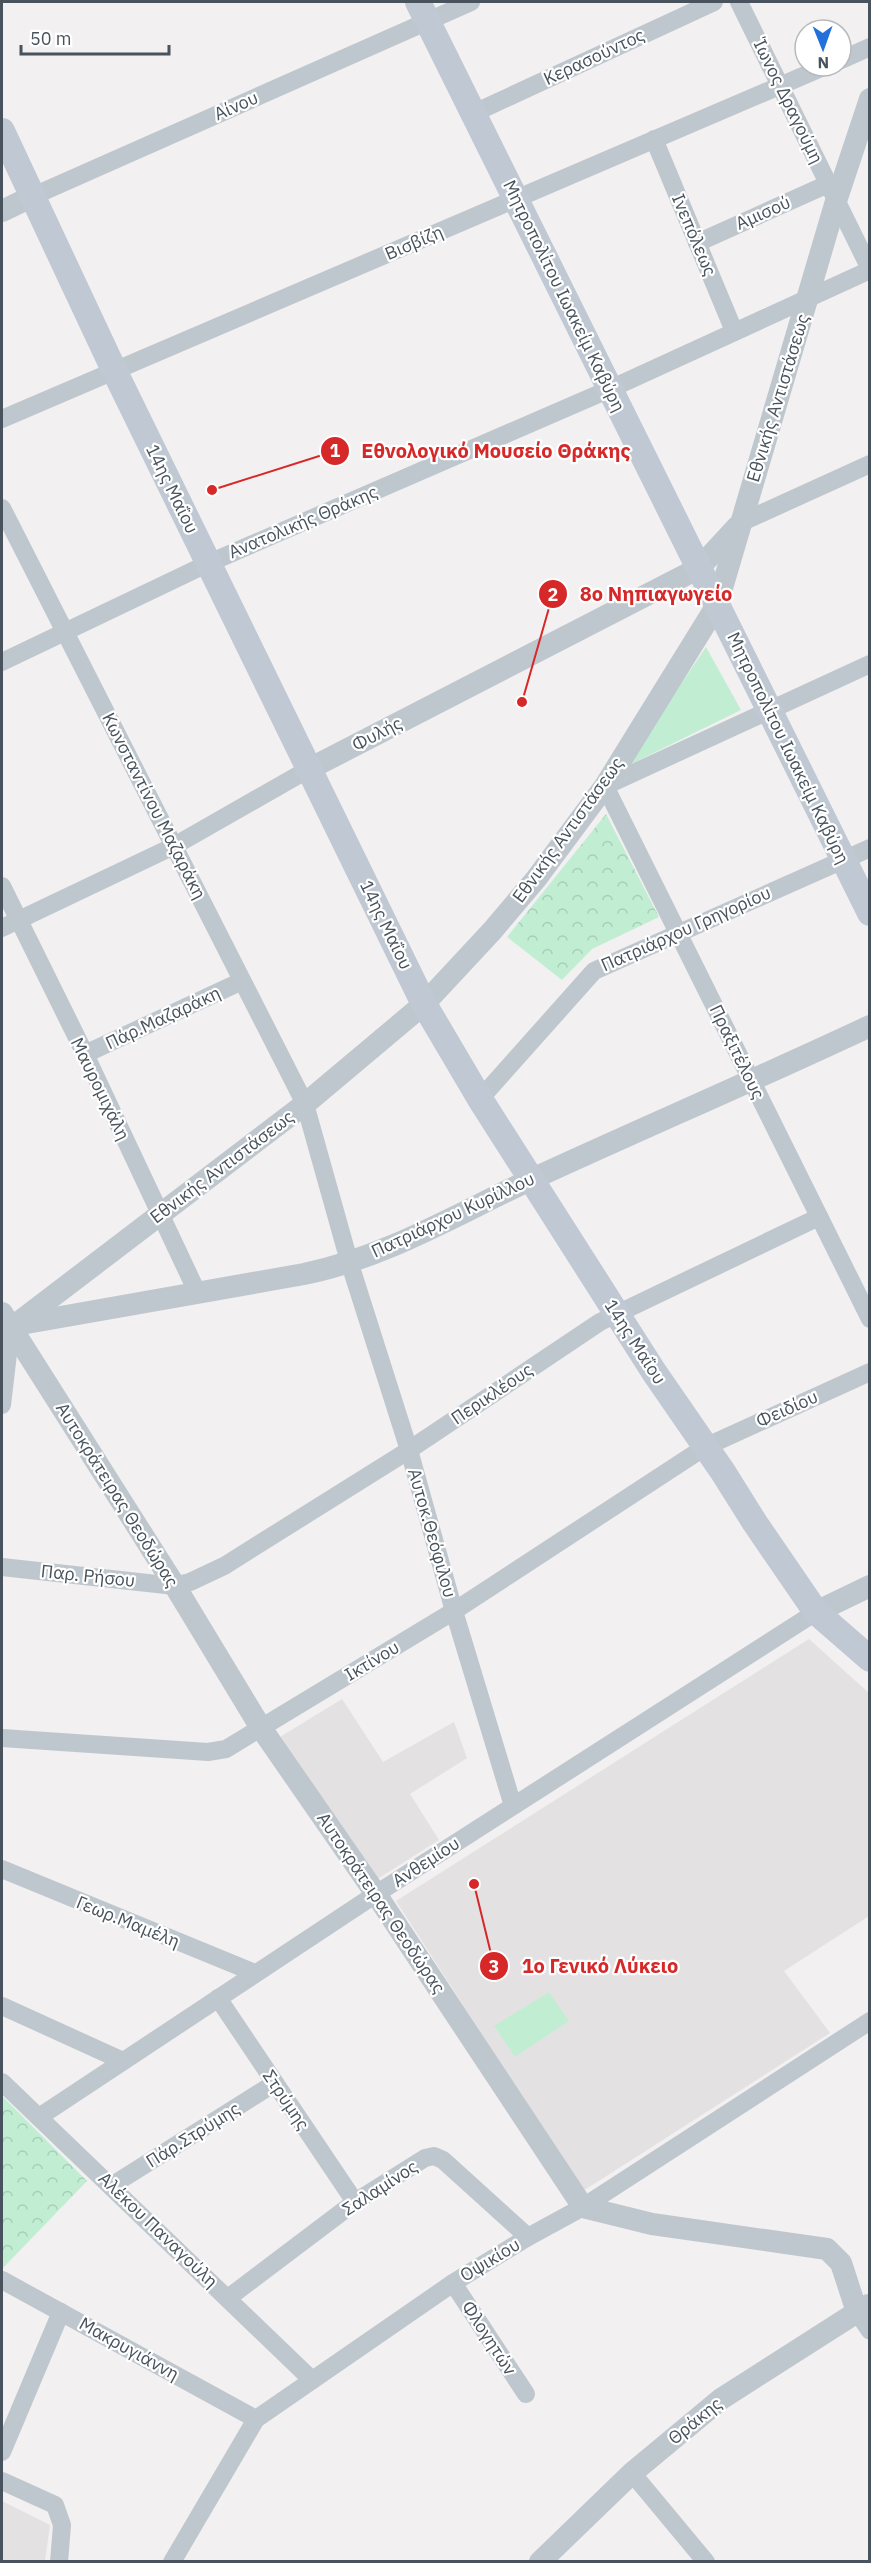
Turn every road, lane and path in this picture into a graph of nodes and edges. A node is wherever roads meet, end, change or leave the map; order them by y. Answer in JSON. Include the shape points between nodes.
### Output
{"nodes":[{"id":1,"x":471,"y":2,"type":"edge"},
{"id":2,"x":714,"y":2,"type":"edge"},
{"id":3,"x":740,"y":2,"type":"edge"},
{"id":4,"x":423,"y":11,"type":"edge"},
{"id":5,"x":870,"y":47,"type":"edge"},
{"id":6,"x":853,"y":55,"type":"edge"},
{"id":7,"x":798,"y":78,"type":"edge"},
{"id":8,"x":780,"y":86,"type":"junction"},
{"id":9,"x":870,"y":99,"type":"edge"},
{"id":10,"x":474,"y":113,"type":"junction"},
{"id":11,"x":2,"y":131,"type":"edge"},
{"id":12,"x":654,"y":139,"type":"junction"},
{"id":13,"x":832,"y":193,"type":"junction"},
{"id":14,"x":31,"y":197,"type":"junction"},
{"id":15,"x":516,"y":199,"type":"junction"},
{"id":16,"x":2,"y":211,"type":"edge"},
{"id":17,"x":697,"y":243,"type":"junction"},
{"id":18,"x":870,"y":270,"type":"edge"},
{"id":19,"x":808,"y":298,"type":"junction"},
{"id":20,"x":734,"y":331,"type":"junction"},
{"id":21,"x":114,"y":370,"type":"junction"},
{"id":22,"x":610,"y":389,"type":"junction"},
{"id":23,"x":2,"y":419,"type":"edge"},
{"id":24,"x":870,"y":464,"type":"edge"},
{"id":25,"x":2,"y":508,"type":"edge"},
{"id":26,"x":740,"y":523,"type":"junction"},
{"id":27,"x":209,"y":563,"type":"junction"},
{"id":28,"x":699,"y":568,"type":"junction"},
{"id":29,"x":717,"y":605,"type":"junction"},
{"id":30,"x":66,"y":632,"type":"junction"},
{"id":31,"x":2,"y":662,"type":"edge"},
{"id":32,"x":870,"y":664,"type":"edge"},
{"id":33,"x":769,"y":710,"type":"junction"},
{"id":34,"x":309,"y":769,"type":"junction"},
{"id":35,"x":605,"y":786,"type":"junction"},
{"id":36,"x":174,"y":846,"type":"junction"},
{"id":37,"x":870,"y":848,"type":"edge"},
{"id":38,"x":843,"y":860,"type":"junction"},
{"id":39,"x":2,"y":886,"type":"edge"},
{"id":40,"x":870,"y":913,"type":"edge"},
{"id":41,"x":10,"y":925,"type":"edge"},
{"id":42,"x":678,"y":933,"type":"junction"},
{"id":43,"x":242,"y":981,"type":"junction"},
{"id":44,"x":424,"y":1004,"type":"junction"},
{"id":45,"x":870,"y":1026,"type":"edge"},
{"id":46,"x":85,"y":1054,"type":"junction"},
{"id":47,"x":752,"y":1082,"type":"junction"},
{"id":48,"x":480,"y":1099,"type":"junction"},
{"id":49,"x":305,"y":1104,"type":"junction"},
{"id":50,"x":531,"y":1179,"type":"junction"},
{"id":51,"x":160,"y":1214,"type":"junction"},
{"id":52,"x":819,"y":1217,"type":"junction"},
{"id":53,"x":350,"y":1261,"type":"junction"},
{"id":54,"x":197,"y":1292,"type":"junction"},
{"id":55,"x":617,"y":1314,"type":"junction"},
{"id":56,"x":870,"y":1318,"type":"edge"},
{"id":57,"x":5,"y":1325,"type":"edge"},
{"id":58,"x":870,"y":1372,"type":"edge"},
{"id":59,"x":2,"y":1405,"type":"edge"},
{"id":60,"x":705,"y":1447,"type":"junction"},
{"id":61,"x":409,"y":1450,"type":"junction"},
{"id":62,"x":2,"y":1568,"type":"edge"},
{"id":63,"x":175,"y":1586,"type":"junction"},
{"id":64,"x":870,"y":1586,"type":"edge"},
{"id":65,"x":454,"y":1611,"type":"junction"},
{"id":66,"x":816,"y":1612,"type":"junction"},
{"id":67,"x":870,"y":1659,"type":"edge"},
{"id":68,"x":261,"y":1728,"type":"junction"},
{"id":69,"x":2,"y":1738,"type":"edge"},
{"id":70,"x":513,"y":1806,"type":"junction"},
{"id":71,"x":2,"y":1869,"type":"edge"},
{"id":72,"x":376,"y":1894,"type":"junction"},
{"id":73,"x":255,"y":1973,"type":"junction"},
{"id":74,"x":218,"y":1998,"type":"junction"},
{"id":75,"x":2,"y":2006,"type":"edge"},
{"id":76,"x":870,"y":2021,"type":"edge"},
{"id":77,"x":123,"y":2061,"type":"junction"},
{"id":78,"x":2,"y":2082,"type":"edge"},
{"id":79,"x":275,"y":2084,"type":"junction"},
{"id":80,"x":39,"y":2117,"type":"junction"},
{"id":81,"x":111,"y":2186,"type":"junction"},
{"id":82,"x":355,"y":2202,"type":"junction"},
{"id":83,"x":584,"y":2207,"type":"junction"},
{"id":84,"x":528,"y":2237,"type":"junction"},
{"id":85,"x":2,"y":2280,"type":"edge"},
{"id":86,"x":453,"y":2283,"type":"junction"},
{"id":87,"x":228,"y":2298,"type":"junction"},
{"id":88,"x":863,"y":2308,"type":"edge"},
{"id":89,"x":61,"y":2313,"type":"junction"},
{"id":90,"x":870,"y":2331,"type":"edge"},
{"id":91,"x":312,"y":2380,"type":"junction"},
{"id":92,"x":526,"y":2394,"type":"dead end"},
{"id":93,"x":256,"y":2419,"type":"junction"},
{"id":94,"x":2,"y":2451,"type":"edge"},
{"id":95,"x":632,"y":2473,"type":"junction"},
{"id":96,"x":2,"y":2481,"type":"edge"},
{"id":97,"x":59,"y":2562,"type":"edge"},
{"id":98,"x":172,"y":2562,"type":"edge"},
{"id":99,"x":540,"y":2562,"type":"edge"},
{"id":100,"x":706,"y":2562,"type":"edge"}],
"edges":[{"from":1,"to":4,"type":"street","name":"Αίνου"},
{"from":2,"to":10,"type":"street","name":"Κερασούντος"},
{"from":3,"to":8,"type":"street","name":"Ίωνος Δραγούμη"},
{"from":4,"to":10,"type":"main road","name":"Μητροπολίτου Ιωακείμ Καβύρη"},
{"from":4,"to":14,"type":"street","name":"Αίνου"},
{"from":5,"to":6,"type":"street"},
{"from":7,"to":8,"type":"street","name":"Βισβίζη"},
{"from":8,"to":12,"type":"street","name":"Βισβίζη"},
{"from":8,"to":13,"type":"street","name":"Ίωνος Δραγούμη"},
{"from":9,"to":13,"type":"street","name":"Εθνικής Αντιστάσεως"},
{"from":10,"to":15,"type":"main road","name":"Μητροπολίτου Ιωακείμ Καβύρη"},
{"from":11,"to":14,"type":"main road","name":"14ης Μαΐου"},
{"from":12,"to":15,"type":"street","name":"Βισβίζη"},
{"from":12,"to":17,"type":"street","name":"Ινεπόλεως"},
{"from":13,"to":17,"type":"street","name":"Αμισού"},
{"from":13,"to":18,"type":"street","name":"Ίωνος Δραγούμη"},
{"from":13,"to":19,"type":"street","name":"Εθνικής Αντιστάσεως"},
{"from":14,"to":16,"type":"street","name":"Αίνου"},
{"from":14,"to":21,"type":"main road","name":"14ης Μαΐου"},
{"from":15,"to":21,"type":"street","name":"Βισβίζη"},
{"from":15,"to":22,"type":"main road","name":"Μητροπολίτου Ιωακείμ Καβύρη"},
{"from":17,"to":20,"type":"street","name":"Ινεπόλεως"},
{"from":18,"to":19,"type":"street","name":"Ανατολικής Θράκης"},
{"from":19,"to":20,"type":"street","name":"Ανατολικής Θράκης"},
{"from":19,"to":26,"type":"street","name":"Εθνικής Αντιστάσεως"},
{"from":20,"to":22,"type":"street","name":"Ανατολικής Θράκης"},
{"from":21,"to":23,"type":"street","name":"Βισβίζη"},
{"from":21,"to":27,"type":"main road","name":"14ης Μαΐου"},
{"from":22,"to":27,"type":"street","name":"Ανατολικής Θράκης"},
{"from":22,"to":28,"type":"main road","name":"Μητροπολίτου Ιωακείμ Καβύρη"},
{"from":24,"to":26,"type":"street"},
{"from":25,"to":30,"type":"street","name":"Κωνσταντίνου Μαζαράκη"},
{"from":26,"to":28,"type":"street","name":"Φυλής"},
{"from":26,"to":29,"type":"street","name":"Εθνικής Αντιστάσεως"},
{"from":27,"to":30,"type":"street","name":"Ανατολικής Θράκης"},
{"from":27,"to":34,"type":"main road","name":"14ης Μαΐου"},
{"from":28,"to":29,"type":"main road","name":"Μητροπολίτου Ιωακείμ Καβύρη"},
{"from":28,"to":34,"type":"street","name":"Φυλής"},
{"from":29,"to":33,"type":"main road","name":"Μητροπολίτου Ιωακείμ Καβύρη"},
{"from":29,"to":35,"type":"street","name":"Εθνικής Αντιστάσεως"},
{"from":30,"to":31,"type":"street","name":"Ανατολικής Θράκης"},
{"from":30,"to":36,"type":"street","name":"Κωνσταντίνου Μαζαράκη"},
{"from":32,"to":33,"type":"street"},
{"from":33,"to":35,"type":"street"},
{"from":33,"to":38,"type":"main road","name":"Μητροπολίτου Ιωακείμ Καβύρη"},
{"from":34,"to":36,"type":"street","name":"Φυλής"},
{"from":34,"to":44,"type":"main road","name":"14ης Μαΐου"},
{"from":35,"to":42,"type":"street","name":"Πραξιτέλους"},
{"from":35,"to":44,"type":"street","name":"Εθνικής Αντιστάσεως","via":[[536,879]]},
{"from":36,"to":41,"type":"street","name":"Φυλής"},
{"from":36,"to":43,"type":"street","name":"Κωνσταντίνου Μαζαράκη"},
{"from":37,"to":38,"type":"street","name":"Πατριάρχου Γρηγορίου"},
{"from":38,"to":40,"type":"main road","name":"Μητροπολίτου Ιωακείμ Καβύρη"},
{"from":38,"to":42,"type":"street","name":"Πατριάρχου Γρηγορίου"},
{"from":39,"to":41,"type":"street","name":"Μαυρομιχάλη"},
{"from":41,"to":46,"type":"street","name":"Μαυρομιχάλη"},
{"from":42,"to":47,"type":"street","name":"Πραξιτέλους"},
{"from":42,"to":48,"type":"street","name":"Πατριάρχου Γρηγορίου","via":[[594,970]]},
{"from":43,"to":46,"type":"street","name":"Πάρ.Μαζαράκη"},
{"from":43,"to":49,"type":"street","name":"Κωνσταντίνου Μαζαράκη"},
{"from":44,"to":48,"type":"main road","name":"14ης Μαΐου"},
{"from":44,"to":49,"type":"street","name":"Εθνικής Αντιστάσεως"},
{"from":45,"to":47,"type":"street","name":"Πατριάρχου Κυρίλλου"},
{"from":46,"to":51,"type":"street","name":"Μαυρομιχάλη"},
{"from":47,"to":50,"type":"street","name":"Πατριάρχου Κυρίλλου"},
{"from":47,"to":52,"type":"street","name":"Πραξιτέλους"},
{"from":48,"to":50,"type":"main road","name":"14ης Μαΐου"},
{"from":49,"to":51,"type":"street","name":"Εθνικής Αντιστάσεως"},
{"from":49,"to":53,"type":"street","name":"Αυτοκ.Θεόφιλου"},
{"from":50,"to":53,"type":"street","name":"Πατριάρχου Κυρίλλου","via":[[386,1248]]},
{"from":50,"to":55,"type":"main road","name":"14ης Μαΐου"},
{"from":51,"to":54,"type":"street","name":"Μαυρομιχάλη"},
{"from":51,"to":57,"type":"street","name":"Εθνικής Αντιστάσεως"},
{"from":52,"to":55,"type":"street","name":"Περικλέους"},
{"from":52,"to":56,"type":"street","name":"Πραξιτέλους"},
{"from":53,"to":54,"type":"street","name":"Πατριάρχου Κυρίλλου","via":[[321,1270]]},
{"from":53,"to":61,"type":"street","name":"Αυτοκ.Θεόφιλου"},
{"from":54,"to":57,"type":"street","name":"Πατριάρχου Κυρίλλου"},
{"from":55,"to":60,"type":"main road","name":"14ης Μαΐου"},
{"from":55,"to":61,"type":"street","name":"Περικλέους"},
{"from":57,"to":59,"type":"street"},
{"from":57,"to":63,"type":"street","name":"Αυτοκράτειρας Θεοδώρας"},
{"from":58,"to":60,"type":"street","name":"Φειδίου"},
{"from":60,"to":65,"type":"street","name":"Ικτίνου"},
{"from":60,"to":66,"type":"main road","name":"14ης Μαΐου"},
{"from":61,"to":63,"type":"street","name":"Περικλέους","via":[[224,1566]]},
{"from":61,"to":65,"type":"street","name":"Αυτοκ.Θεόφιλου"},
{"from":62,"to":63,"type":"street","name":"Παρ. Ρήσου"},
{"from":63,"to":68,"type":"street","name":"Αυτοκράτειρας Θεοδώρας"},
{"from":64,"to":66,"type":"street"},
{"from":65,"to":68,"type":"street","name":"Ικτίνου"},
{"from":65,"to":70,"type":"street","name":"Αυτοκ.Θεόφιλου"},
{"from":66,"to":67,"type":"main road","name":"14ης Μαΐου"},
{"from":66,"to":70,"type":"street","name":"Ανθεμίου"},
{"from":68,"to":69,"type":"street","name":"Ικτίνου","via":[[218,1752]]},
{"from":68,"to":72,"type":"street","name":"Αυτοκράτειρας Θεοδώρας"},
{"from":70,"to":72,"type":"street","name":"Ανθεμίου"},
{"from":71,"to":73,"type":"street","name":"Γεωρ.Μαμέλη"},
{"from":72,"to":73,"type":"street","name":"Ανθεμίου"},
{"from":72,"to":83,"type":"street","name":"Αυτοκράτειρας Θεοδώρας"},
{"from":73,"to":74,"type":"street","name":"Ανθεμίου"},
{"from":74,"to":77,"type":"street","name":"Ανθεμίου"},
{"from":74,"to":79,"type":"street","name":"Στρύμης"},
{"from":75,"to":77,"type":"street"},
{"from":76,"to":83,"type":"street","name":"Οψικίου"},
{"from":77,"to":80,"type":"street","name":"Ανθεμίου"},
{"from":78,"to":80,"type":"street","name":"Αλέκου Παναγούλη"},
{"from":79,"to":81,"type":"street","name":"Πάρ.Στρύμης"},
{"from":79,"to":82,"type":"street","name":"Στρύμης"},
{"from":80,"to":81,"type":"street","name":"Αλέκου Παναγούλη"},
{"from":81,"to":87,"type":"street","name":"Αλέκου Παναγούλη"},
{"from":82,"to":84,"type":"street","name":"Σαλαμίνος","via":[[425,2158],[435,2156]]},
{"from":82,"to":87,"type":"street","name":"Σαλαμίνος"},
{"from":83,"to":84,"type":"street","name":"Οψικίου"},
{"from":83,"to":88,"type":"street","via":[[652,2224],[827,2249],[841,2263]]},
{"from":84,"to":86,"type":"street","name":"Οψικίου"},
{"from":85,"to":89,"type":"street","name":"Μακρυγιάννη"},
{"from":86,"to":91,"type":"street","name":"Οψικίου"},
{"from":86,"to":92,"type":"street","name":"Φλογητών"},
{"from":87,"to":91,"type":"street","name":"Αλέκου Παναγούλη"},
{"from":88,"to":90,"type":"street"},
{"from":88,"to":95,"type":"street","name":"Θράκης","via":[[721,2399]]},
{"from":89,"to":93,"type":"street","name":"Μακρυγιάννη"},
{"from":89,"to":94,"type":"street"},
{"from":91,"to":93,"type":"street","name":"Οψικίου"},
{"from":93,"to":98,"type":"street","name":"Οψικίου"},
{"from":95,"to":99,"type":"street","name":"Θράκης"},
{"from":95,"to":100,"type":"street"},
{"from":96,"to":97,"type":"street","via":[[55,2505],[62,2525]]}]}
